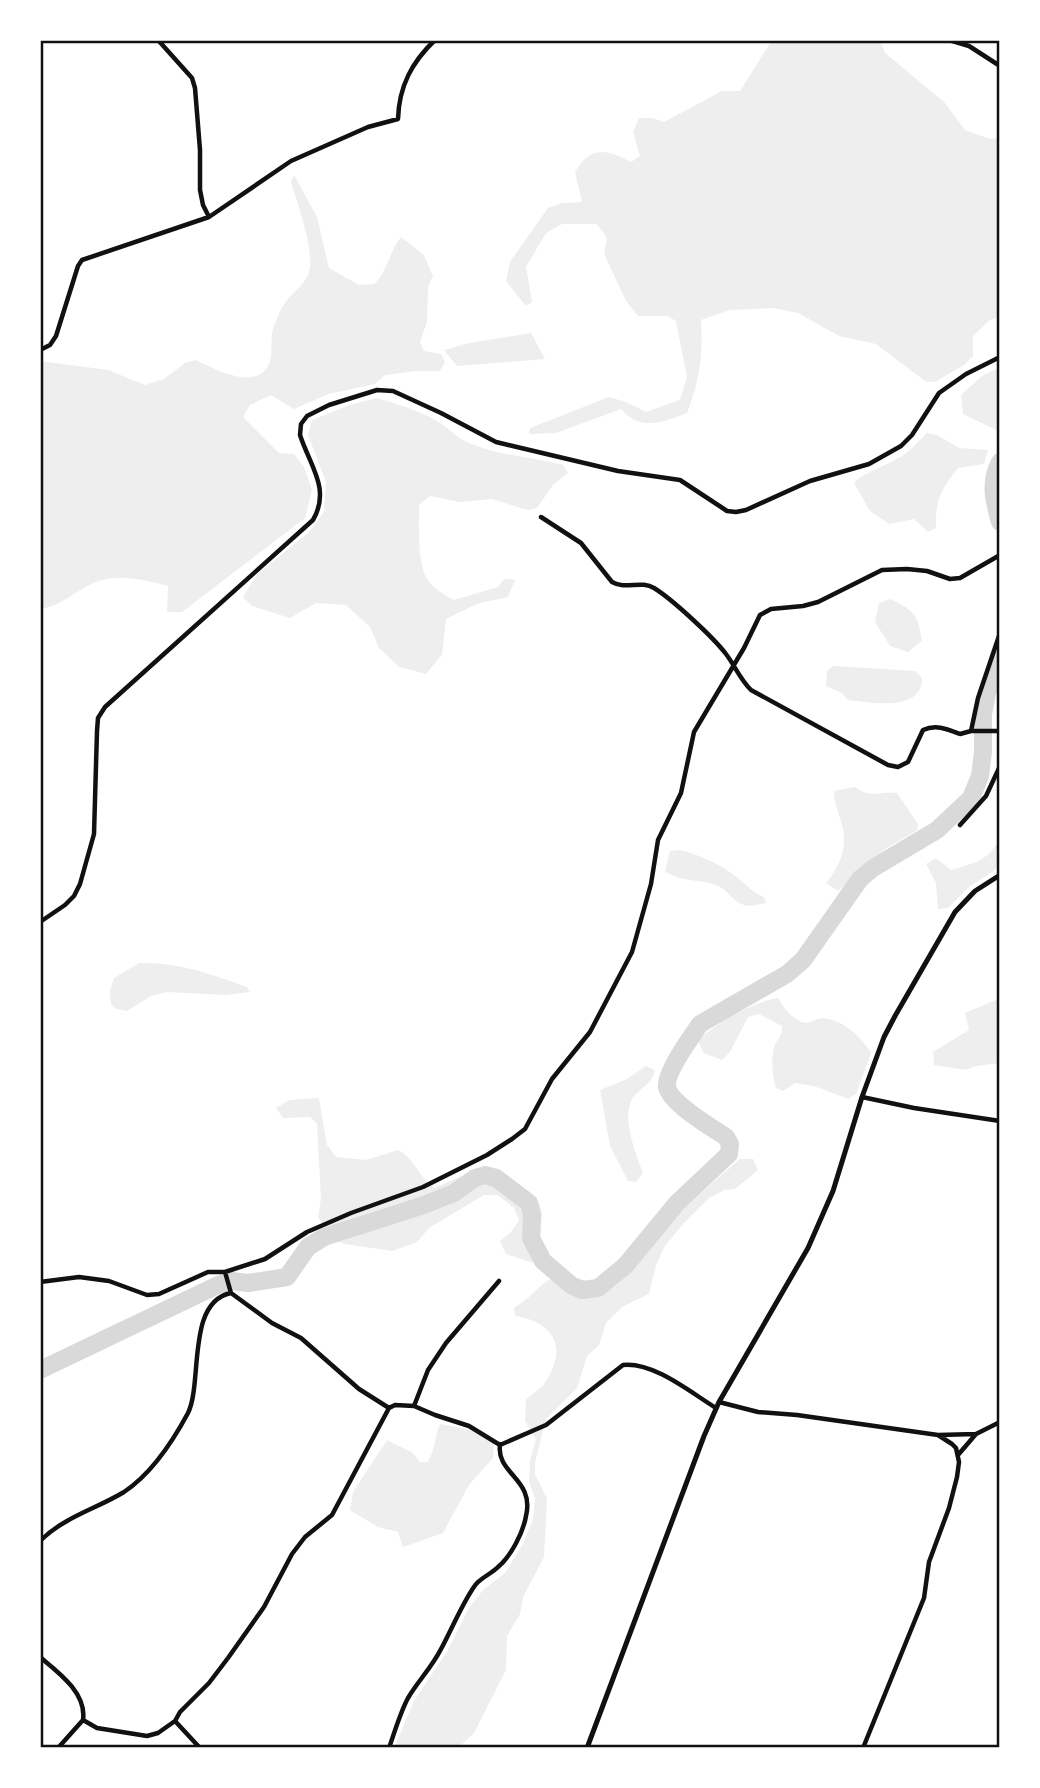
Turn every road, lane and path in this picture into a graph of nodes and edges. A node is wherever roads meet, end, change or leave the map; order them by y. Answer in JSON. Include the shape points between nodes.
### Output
{"nodes":[{"id":1,"x":158,"y":40,"type":"edge"},
{"id":2,"x":435,"y":40,"type":"edge"},
{"id":3,"x":948,"y":40,"type":"edge"},
{"id":4,"x":1000,"y":66,"type":"edge"},
{"id":5,"x":209,"y":218,"type":"junction"},
{"id":6,"x":40,"y":350,"type":"edge"},
{"id":7,"x":1000,"y":356,"type":"edge"},
{"id":8,"x":541,"y":517,"type":"dead end"},
{"id":9,"x":999,"y":557,"type":"edge"},
{"id":10,"x":1000,"y":633,"type":"edge"},
{"id":11,"x":734,"y":666,"type":"junction"},
{"id":12,"x":1000,"y":730,"type":"edge"},
{"id":13,"x":974,"y":731,"type":"junction"},
{"id":14,"x":1000,"y":766,"type":"edge"},
{"id":15,"x":960,"y":825,"type":"dead end"},
{"id":16,"x":1000,"y":875,"type":"edge"},
{"id":17,"x":40,"y":922,"type":"edge"},
{"id":18,"x":862,"y":1097,"type":"junction"},
{"id":19,"x":1000,"y":1121,"type":"edge"},
{"id":20,"x":226,"y":1275,"type":"junction"},
{"id":21,"x":499,"y":1281,"type":"dead end"},
{"id":22,"x":40,"y":1282,"type":"edge"},
{"id":23,"x":231,"y":1291,"type":"junction"},
{"id":24,"x":414,"y":1405,"type":"junction"},
{"id":25,"x":718,"y":1405,"type":"junction"},
{"id":26,"x":389,"y":1408,"type":"junction"},
{"id":27,"x":1000,"y":1422,"type":"edge"},
{"id":28,"x":976,"y":1434,"type":"junction"},
{"id":29,"x":938,"y":1435,"type":"junction"},
{"id":30,"x":500,"y":1445,"type":"junction"},
{"id":31,"x":958,"y":1455,"type":"junction"},
{"id":32,"x":40,"y":1541,"type":"edge"},
{"id":33,"x":40,"y":1657,"type":"edge"},
{"id":34,"x":83,"y":1720,"type":"junction"},
{"id":35,"x":175,"y":1721,"type":"junction"},
{"id":36,"x":58,"y":1748,"type":"edge"},
{"id":37,"x":200,"y":1748,"type":"edge"},
{"id":38,"x":389,"y":1748,"type":"edge"},
{"id":39,"x":587,"y":1748,"type":"edge"},
{"id":40,"x":863,"y":1748,"type":"edge"}],
"edges":[{"from":1,"to":5,"type":"street","via":[[186,69],[195,89],[200,190]]},
{"from":2,"to":5,"type":"street","via":[[410,69],[398,119],[368,127],[291,161]]},
{"from":3,"to":4,"type":"street","via":[[970,46]]},
{"from":5,"to":6,"type":"street","via":[[82,260],[56,336]]},
{"from":7,"to":17,"type":"street","via":[[939,393],[901,446],[869,464],[810,481],[736,512],[727,511],[680,480],[618,471],[496,442],[393,391],[377,390],[307,416],[300,435],[322,496],[319,509],[313,520],[105,707],[97,731],[94,834],[80,884],[65,905]]},
{"from":8,"to":11,"type":"street","via":[[581,543],[612,582],[657,590]]},
{"from":9,"to":11,"type":"street","via":[[960,578],[889,569],[818,601],[771,609],[760,615]]},
{"from":10,"to":13,"type":"street","via":[[978,698]]},
{"from":11,"to":13,"type":"street","via":[[751,690],[888,765],[908,762],[923,730],[930,727],[960,734]]},
{"from":11,"to":20,"type":"street","via":[[694,732],[681,793],[658,840],[632,952],[590,1032],[552,1079],[525,1129],[423,1187],[307,1232],[265,1259]]},
{"from":12,"to":13,"type":"street"},
{"from":14,"to":15,"type":"street","via":[[986,796]]},
{"from":16,"to":18,"type":"street","via":[[975,891],[955,912],[884,1037]]},
{"from":18,"to":19,"type":"street"},
{"from":18,"to":25,"type":"street","via":[[833,1191],[808,1248]]},
{"from":20,"to":22,"type":"street","via":[[208,1272],[147,1295],[108,1281],[79,1277]]},
{"from":20,"to":23,"type":"street"},
{"from":21,"to":24,"type":"street","via":[[446,1343],[428,1370]]},
{"from":23,"to":26,"type":"street","via":[[272,1323],[301,1338],[359,1389]]},
{"from":23,"to":32,"type":"street","via":[[217,1300],[201,1328],[192,1402],[167,1447],[134,1484],[66,1521]]},
{"from":24,"to":26,"type":"street"},
{"from":24,"to":30,"type":"street","via":[[469,1426]]},
{"from":25,"to":29,"type":"street"},
{"from":25,"to":30,"type":"street","via":[[669,1378],[635,1364],[623,1365],[546,1424]]},
{"from":25,"to":39,"type":"street"},
{"from":26,"to":35,"type":"street","via":[[332,1515],[292,1554],[264,1607]]},
{"from":27,"to":28,"type":"street"},
{"from":28,"to":29,"type":"street"},
{"from":28,"to":31,"type":"street"},
{"from":29,"to":31,"type":"street","via":[[953,1444]]},
{"from":30,"to":38,"type":"street","via":[[502,1462],[524,1490],[526,1518],[507,1558],[477,1583],[409,1697]]},
{"from":31,"to":40,"type":"street","via":[[949,1508],[929,1562],[924,1598]]},
{"from":33,"to":34,"type":"street","via":[[76,1692]]},
{"from":34,"to":35,"type":"street","via":[[97,1728],[146,1736]]},
{"from":34,"to":36,"type":"street"},
{"from":35,"to":37,"type":"street"}]}
